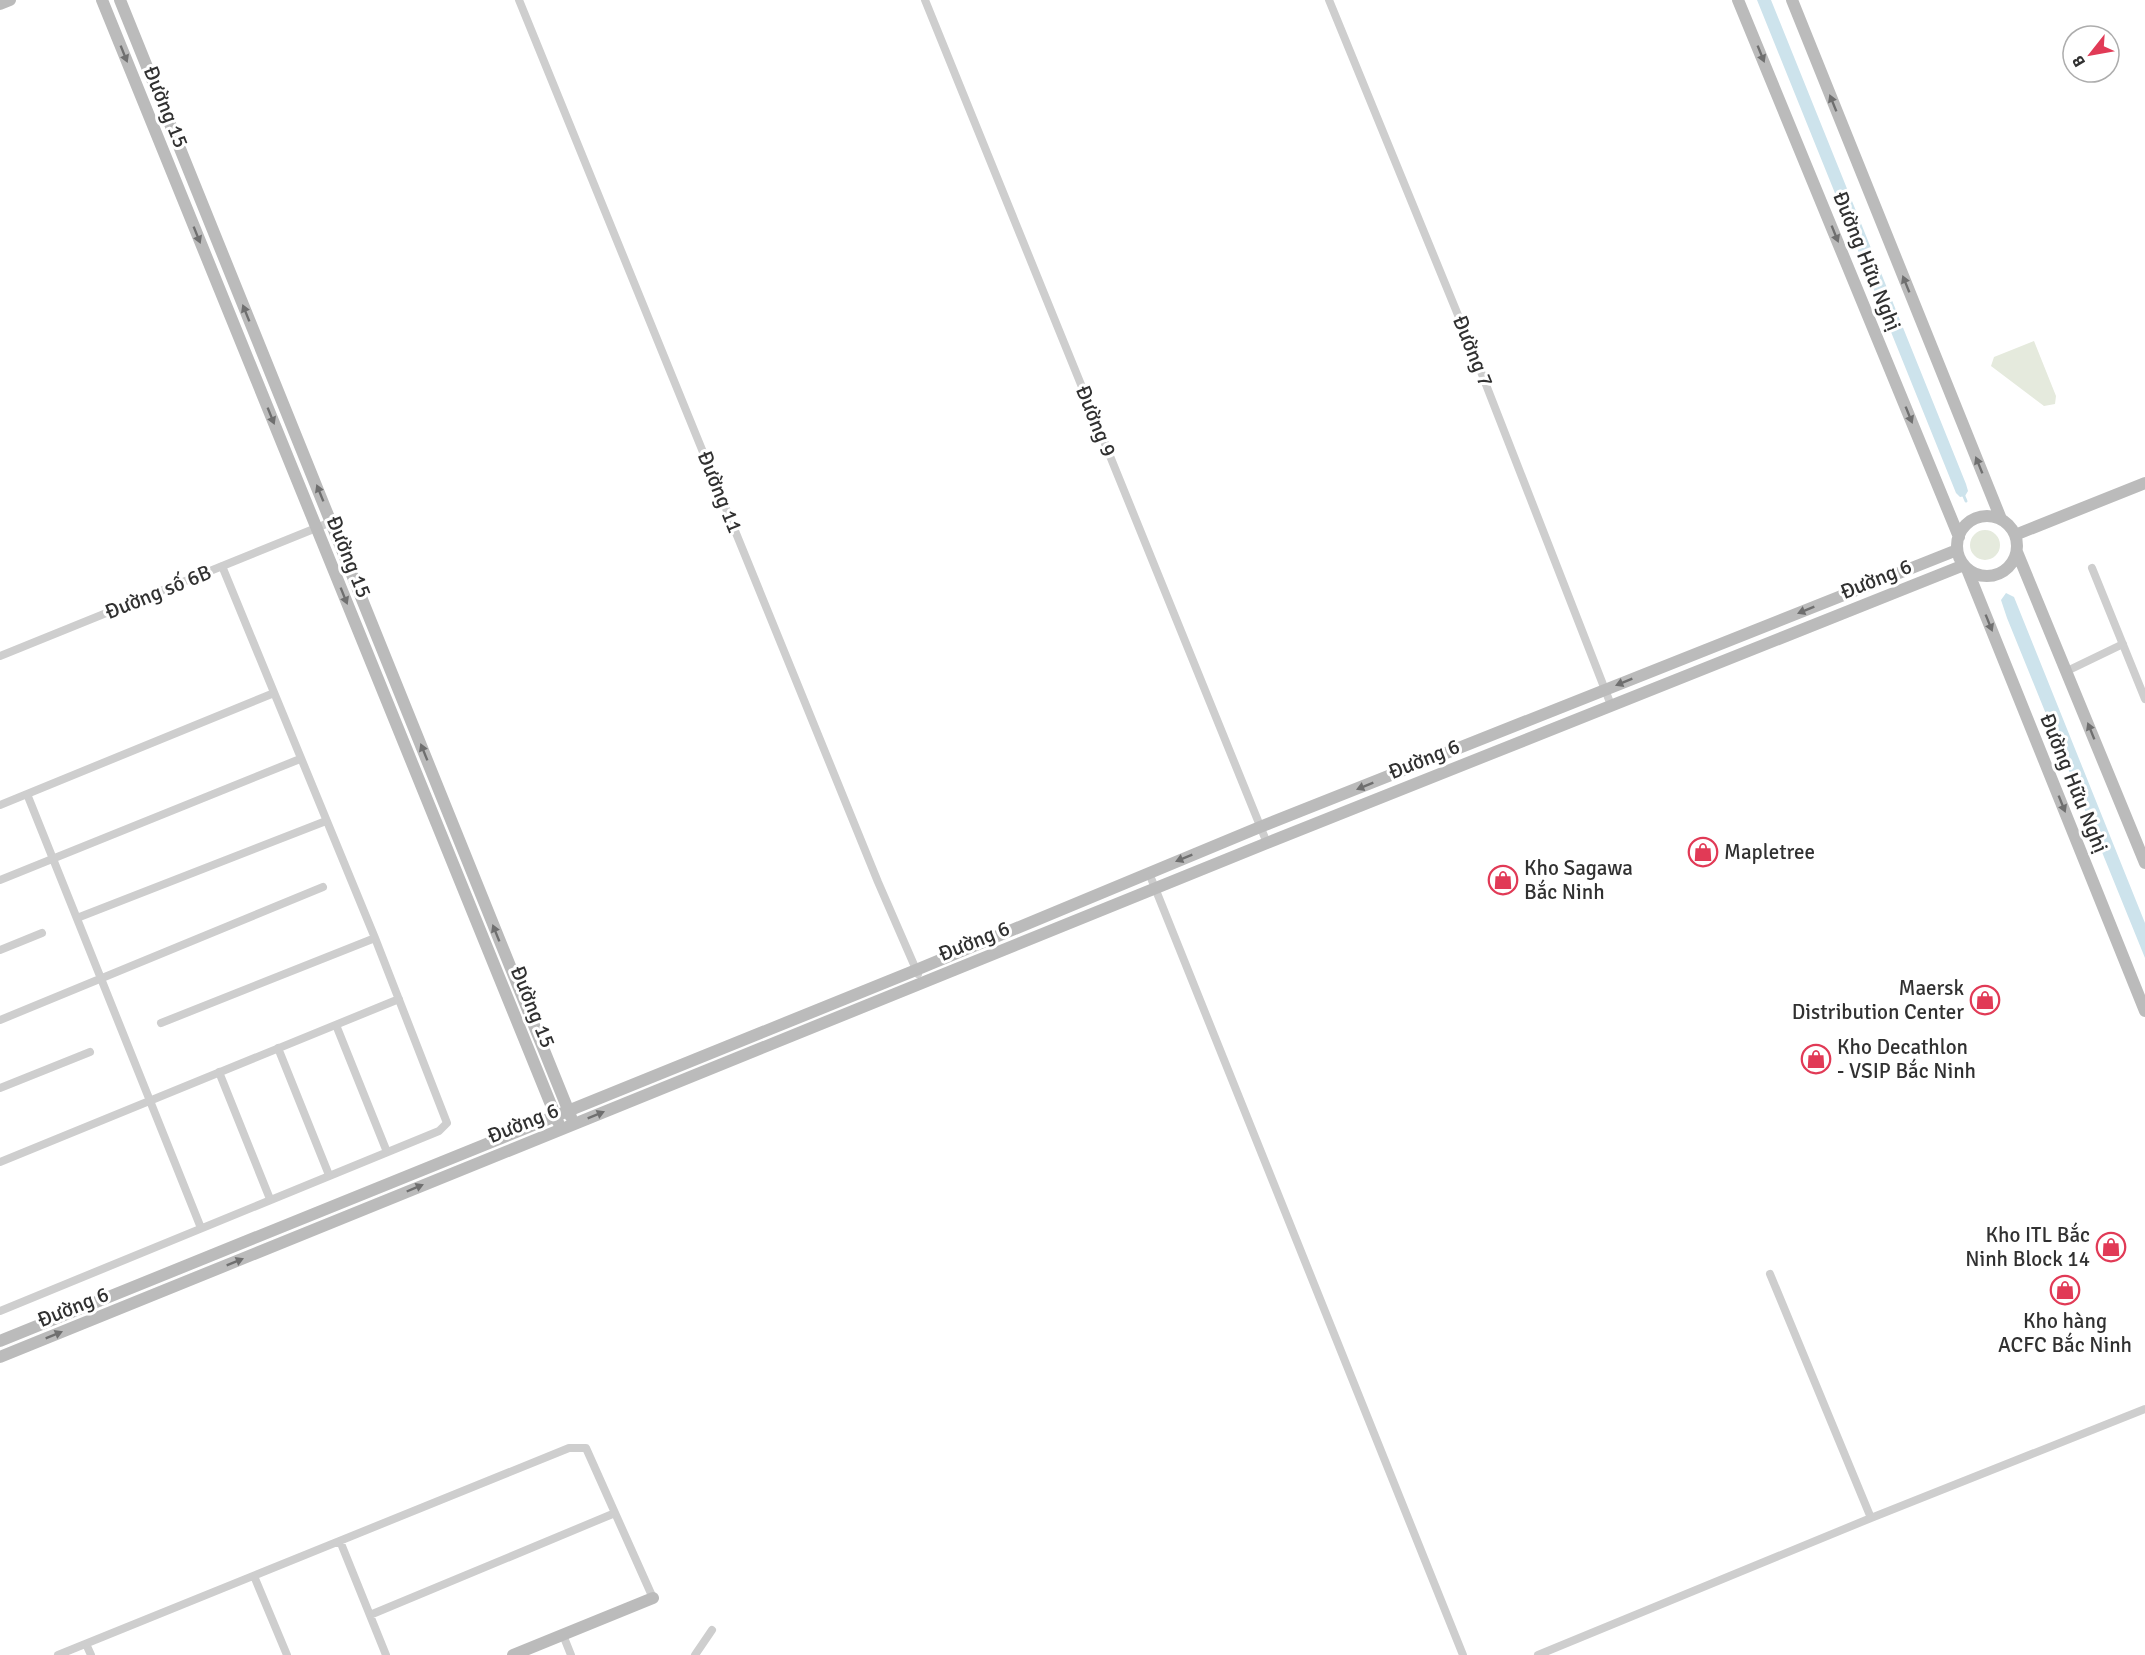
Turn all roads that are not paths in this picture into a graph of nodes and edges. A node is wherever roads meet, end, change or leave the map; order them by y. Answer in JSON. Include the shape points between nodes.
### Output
{"nodes":[{"id":1,"x":10,"y":0,"type":"edge"},
{"id":2,"x":102,"y":0,"type":"edge"},
{"id":3,"x":120,"y":0,"type":"edge"},
{"id":4,"x":519,"y":0,"type":"edge"},
{"id":5,"x":925,"y":0,"type":"edge"},
{"id":6,"x":1329,"y":0,"type":"edge"},
{"id":7,"x":1738,"y":0,"type":"edge"},
{"id":8,"x":1792,"y":0,"type":"edge"},
{"id":9,"x":0,"y":4,"type":"edge"},
{"id":10,"x":2145,"y":483,"type":"edge"},
{"id":11,"x":2001,"y":519,"type":"junction"},
{"id":12,"x":331,"y":522,"type":"junction"},
{"id":13,"x":316,"y":528,"type":"junction"},
{"id":14,"x":2015,"y":535,"type":"junction"},
{"id":15,"x":1958,"y":543,"type":"junction"},
{"id":16,"x":2017,"y":552,"type":"junction"},
{"id":17,"x":222,"y":566,"type":"junction"},
{"id":18,"x":1965,"y":567,"type":"junction"},
{"id":19,"x":2092,"y":568,"type":"dead end"},
{"id":20,"x":2123,"y":644,"type":"junction"},
{"id":21,"x":0,"y":656,"type":"edge"},
{"id":22,"x":2067,"y":671,"type":"junction"},
{"id":23,"x":1605,"y":690,"type":"junction"},
{"id":24,"x":273,"y":693,"type":"junction"},
{"id":25,"x":2145,"y":699,"type":"edge"},
{"id":26,"x":1611,"y":705,"type":"junction"},
{"id":27,"x":300,"y":759,"type":"junction"},
{"id":28,"x":27,"y":794,"type":"junction"},
{"id":29,"x":0,"y":805,"type":"edge"},
{"id":30,"x":326,"y":821,"type":"junction"},
{"id":31,"x":1260,"y":827,"type":"junction"},
{"id":32,"x":1267,"y":843,"type":"junction"},
{"id":33,"x":53,"y":858,"type":"junction"},
{"id":34,"x":2145,"y":863,"type":"edge"},
{"id":35,"x":1149,"y":873,"type":"junction"},
{"id":36,"x":0,"y":880,"type":"edge"},
{"id":37,"x":323,"y":887,"type":"dead end"},
{"id":38,"x":1155,"y":889,"type":"junction"},
{"id":39,"x":482,"y":913,"type":"junction"},
{"id":40,"x":77,"y":918,"type":"junction"},
{"id":41,"x":42,"y":933,"type":"dead end"},
{"id":42,"x":375,"y":938,"type":"junction"},
{"id":43,"x":0,"y":950,"type":"edge"},
{"id":44,"x":916,"y":970,"type":"junction"},
{"id":45,"x":101,"y":979,"type":"junction"},
{"id":46,"x":922,"y":983,"type":"junction"},
{"id":47,"x":399,"y":999,"type":"junction"},
{"id":48,"x":2145,"y":1011,"type":"edge"},
{"id":49,"x":0,"y":1020,"type":"edge"},
{"id":50,"x":161,"y":1023,"type":"dead end"},
{"id":51,"x":336,"y":1025,"type":"junction"},
{"id":52,"x":278,"y":1048,"type":"junction"},
{"id":53,"x":90,"y":1052,"type":"dead end"},
{"id":54,"x":219,"y":1072,"type":"junction"},
{"id":55,"x":0,"y":1088,"type":"edge"},
{"id":56,"x":151,"y":1101,"type":"junction"},
{"id":57,"x":568,"y":1109,"type":"junction"},
{"id":58,"x":555,"y":1115,"type":"junction"},
{"id":59,"x":574,"y":1124,"type":"junction"},
{"id":60,"x":561,"y":1129,"type":"junction"},
{"id":61,"x":387,"y":1152,"type":"junction"},
{"id":62,"x":0,"y":1162,"type":"edge"},
{"id":63,"x":329,"y":1175,"type":"junction"},
{"id":64,"x":270,"y":1199,"type":"junction"},
{"id":65,"x":201,"y":1228,"type":"junction"},
{"id":66,"x":1770,"y":1274,"type":"dead end"},
{"id":67,"x":0,"y":1311,"type":"edge"},
{"id":68,"x":0,"y":1341,"type":"edge"},
{"id":69,"x":0,"y":1357,"type":"edge"},
{"id":70,"x":2145,"y":1409,"type":"edge"},
{"id":71,"x":615,"y":1513,"type":"junction"},
{"id":72,"x":1871,"y":1518,"type":"junction"},
{"id":73,"x":340,"y":1541,"type":"junction"},
{"id":74,"x":254,"y":1576,"type":"junction"},
{"id":75,"x":653,"y":1598,"type":"joint"},
{"id":76,"x":370,"y":1615,"type":"junction"},
{"id":77,"x":712,"y":1630,"type":"dead end"},
{"id":78,"x":563,"y":1635,"type":"junction"},
{"id":79,"x":87,"y":1644,"type":"junction"},
{"id":80,"x":283,"y":1654,"type":"edge"},
{"id":81,"x":58,"y":1655,"type":"edge"},
{"id":82,"x":91,"y":1655,"type":"edge"},
{"id":83,"x":386,"y":1655,"type":"edge"},
{"id":84,"x":513,"y":1655,"type":"edge"},
{"id":85,"x":571,"y":1655,"type":"edge"},
{"id":86,"x":695,"y":1655,"type":"edge"},
{"id":87,"x":1463,"y":1655,"type":"edge"},
{"id":88,"x":1538,"y":1655,"type":"edge"}],
"edges":[{"from":1,"to":9,"type":"main road"},
{"from":2,"to":13,"type":"main road","name":"Đường 15","one_way":true},
{"from":12,"to":3,"type":"main road","name":"Đường 15","one_way":true},
{"from":4,"to":44,"type":"street","name":"Đường 11"},
{"from":5,"to":31,"type":"street","name":"Đường 9"},
{"from":6,"to":23,"type":"street","name":"Đường 7"},
{"from":7,"to":15,"type":"main road","name":"Đường Hữu Nghị","one_way":true},
{"from":11,"to":8,"type":"main road","name":"Đường Hữu Nghị","one_way":true},
{"from":10,"to":14,"type":"main road"},
{"from":11,"to":14,"type":"main road"},
{"from":11,"to":15,"type":"main road","via":[[1986,516],[1972,520]]},
{"from":12,"to":13,"type":"street","name":"Đường số 6B"},
{"from":39,"to":12,"type":"main road","name":"Đường 15","one_way":true},
{"from":13,"to":17,"type":"street","name":"Đường số 6B"},
{"from":13,"to":39,"type":"main road","name":"Đường 15","one_way":true},
{"from":14,"to":16,"type":"main road"},
{"from":15,"to":18,"type":"main road"},
{"from":15,"to":23,"type":"main road","name":"Đường 6","one_way":true},
{"from":16,"to":18,"type":"main road","via":[[2010,566],[1997,575],[1982,576]]},
{"from":16,"to":22,"type":"main road","name":"Đường Hữu Nghị"},
{"from":17,"to":21,"type":"street","name":"Đường số 6B"},
{"from":17,"to":24,"type":"street"},
{"from":18,"to":26,"type":"main road","name":"Đường 6"},
{"from":18,"to":48,"type":"main road","name":"Đường Hữu Nghị","one_way":true},
{"from":19,"to":20,"type":"street"},
{"from":20,"to":22,"type":"street"},
{"from":20,"to":25,"type":"street"},
{"from":34,"to":22,"type":"main road","name":"Đường Hữu Nghị","one_way":true},
{"from":23,"to":26,"type":"street","name":"Đường 7"},
{"from":23,"to":31,"type":"main road","name":"Đường 6","one_way":true},
{"from":24,"to":27,"type":"street"},
{"from":24,"to":28,"type":"street"},
{"from":26,"to":32,"type":"main road","name":"Đường 6"},
{"from":27,"to":30,"type":"street"},
{"from":27,"to":33,"type":"street"},
{"from":28,"to":29,"type":"street"},
{"from":28,"to":33,"type":"street"},
{"from":30,"to":40,"type":"street"},
{"from":30,"to":42,"type":"street"},
{"from":31,"to":32,"type":"street","name":"Đường 9"},
{"from":31,"to":35,"type":"main road","name":"Đường 6","one_way":true},
{"from":32,"to":38,"type":"main road","name":"Đường 6"},
{"from":33,"to":36,"type":"street"},
{"from":33,"to":40,"type":"street"},
{"from":35,"to":38,"type":"street"},
{"from":35,"to":44,"type":"main road","name":"Đường 6"},
{"from":37,"to":45,"type":"street"},
{"from":38,"to":46,"type":"main road","name":"Đường 6"},
{"from":38,"to":87,"type":"street"},
{"from":57,"to":39,"type":"main road","name":"Đường 15","one_way":true},
{"from":39,"to":58,"type":"main road","name":"Đường 15"},
{"from":40,"to":45,"type":"street"},
{"from":41,"to":43,"type":"street"},
{"from":42,"to":47,"type":"street"},
{"from":42,"to":50,"type":"street"},
{"from":44,"to":46,"type":"street","name":"Đường 11"},
{"from":44,"to":57,"type":"main road","name":"Đường 6"},
{"from":45,"to":49,"type":"street"},
{"from":45,"to":56,"type":"street"},
{"from":59,"to":46,"type":"main road","name":"Đường 6","one_way":true},
{"from":47,"to":51,"type":"street"},
{"from":47,"to":61,"type":"street","via":[[447,1123],[439,1131]]},
{"from":51,"to":52,"type":"street"},
{"from":51,"to":61,"type":"street"},
{"from":52,"to":54,"type":"street"},
{"from":52,"to":63,"type":"street"},
{"from":53,"to":55,"type":"street"},
{"from":54,"to":56,"type":"street"},
{"from":54,"to":64,"type":"street"},
{"from":56,"to":62,"type":"street"},
{"from":56,"to":65,"type":"street"},
{"from":57,"to":58,"type":"main road","name":"Đường 6"},
{"from":57,"to":59,"type":"main road","name":"Đường 15"},
{"from":58,"to":60,"type":"main road","name":"Đường 15"},
{"from":58,"to":68,"type":"main road","name":"Đường 6"},
{"from":59,"to":60,"type":"main road","name":"Đường 6"},
{"from":69,"to":60,"type":"main road","name":"Đường 6","one_way":true},
{"from":61,"to":63,"type":"street"},
{"from":63,"to":64,"type":"street"},
{"from":64,"to":65,"type":"street"},
{"from":65,"to":67,"type":"street"},
{"from":66,"to":72,"type":"street"},
{"from":70,"to":72,"type":"street"},
{"from":71,"to":73,"type":"street","via":[[586,1448],[569,1448]]},
{"from":71,"to":75,"type":"street"},
{"from":71,"to":76,"type":"street"},
{"from":72,"to":88,"type":"street"},
{"from":73,"to":74,"type":"street"},
{"from":73,"to":76,"type":"street"},
{"from":74,"to":79,"type":"street"},
{"from":74,"to":80,"type":"street"},
{"from":75,"to":78,"type":"main road"},
{"from":76,"to":83,"type":"street"},
{"from":77,"to":86,"type":"street"},
{"from":78,"to":84,"type":"main road"},
{"from":78,"to":85,"type":"street"},
{"from":79,"to":81,"type":"street"},
{"from":79,"to":82,"type":"street"}]}
